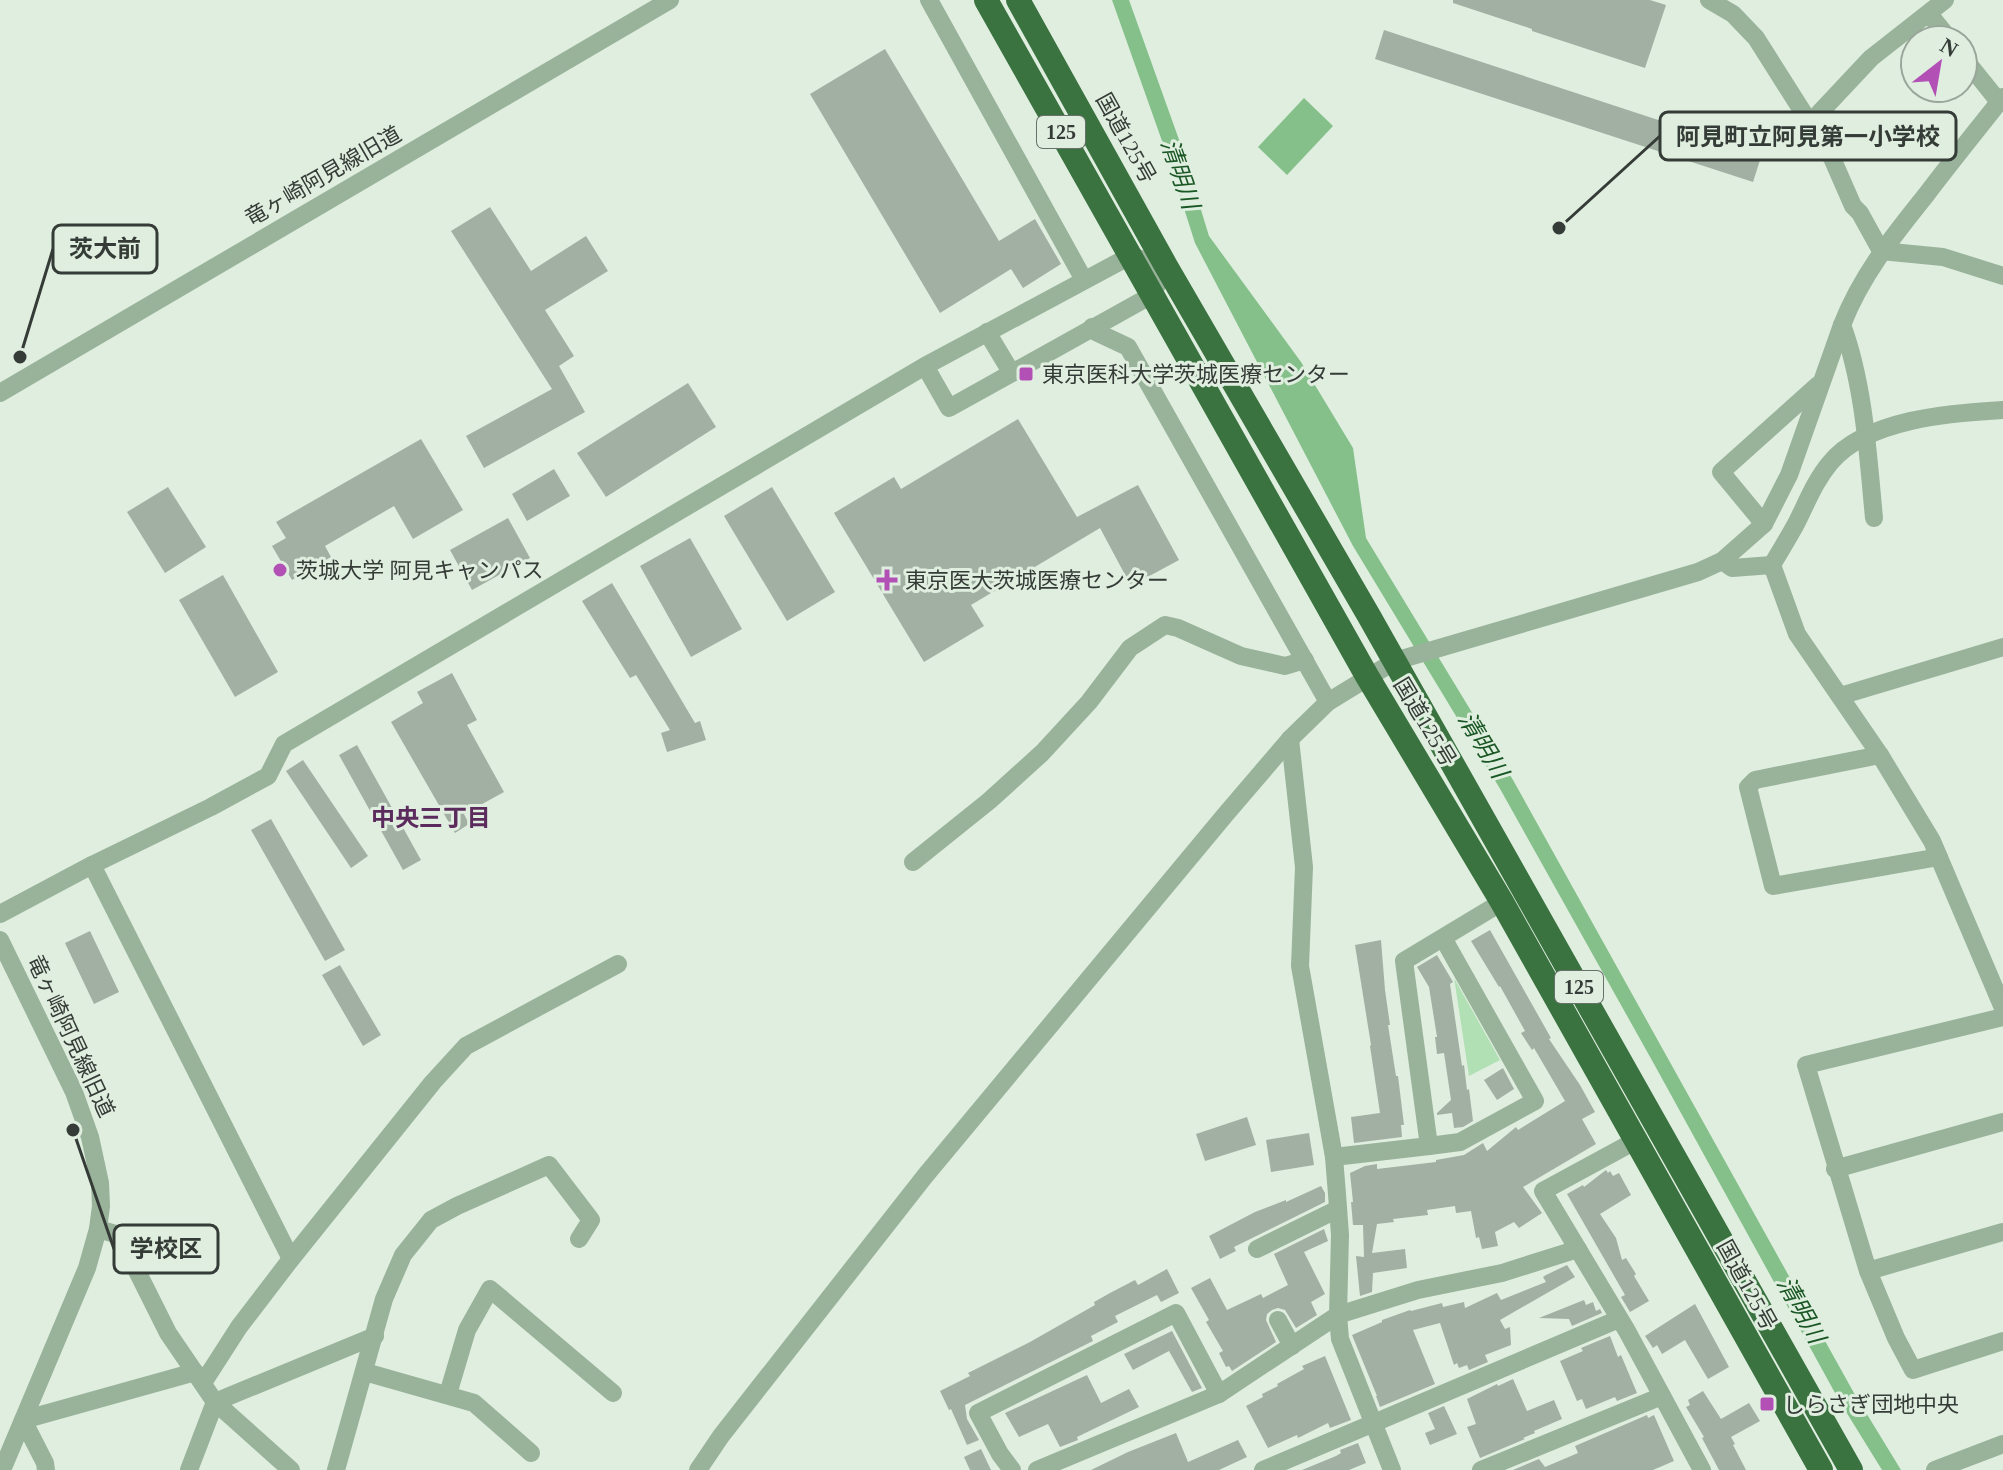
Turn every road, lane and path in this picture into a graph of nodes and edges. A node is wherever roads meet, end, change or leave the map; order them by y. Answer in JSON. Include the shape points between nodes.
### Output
{"nodes":[{"id":1,"x":670,"y":0,"type":"edge"},
{"id":2,"x":929,"y":0,"type":"edge"},
{"id":3,"x":986,"y":0,"type":"edge"},
{"id":4,"x":1018,"y":0,"type":"edge"},
{"id":5,"x":1709,"y":0,"type":"edge"},
{"id":6,"x":1945,"y":0,"type":"edge"},
{"id":7,"x":1929,"y":14,"type":"junction"},
{"id":8,"x":1937,"y":24,"type":"edge"},
{"id":9,"x":1979,"y":75,"type":"edge"},
{"id":10,"x":2001,"y":100,"type":"edge"},
{"id":11,"x":1810,"y":123,"type":"junction"},
{"id":12,"x":1881,"y":251,"type":"junction"},
{"id":13,"x":1130,"y":256,"type":"junction"},
{"id":14,"x":1166,"y":266,"type":"junction"},
{"id":15,"x":2003,"y":276,"type":"edge"},
{"id":16,"x":1084,"y":280,"type":"junction"},
{"id":17,"x":1152,"y":295,"type":"junction"},
{"id":18,"x":1842,"y":325,"type":"junction"},
{"id":19,"x":1092,"y":327,"type":"junction"},
{"id":20,"x":987,"y":332,"type":"junction"},
{"id":21,"x":925,"y":366,"type":"junction"},
{"id":22,"x":1011,"y":372,"type":"junction"},
{"id":23,"x":1821,"y":383,"type":"junction"},
{"id":24,"x":0,"y":393,"type":"edge"},
{"id":25,"x":2003,"y":410,"type":"edge"},
{"id":26,"x":1866,"y":436,"type":"junction"},
{"id":27,"x":1874,"y":518,"type":"dead end"},
{"id":28,"x":1764,"y":524,"type":"junction"},
{"id":29,"x":1722,"y":561,"type":"junction"},
{"id":30,"x":1772,"y":565,"type":"junction"},
{"id":31,"x":2003,"y":647,"type":"edge"},
{"id":32,"x":1305,"y":660,"type":"junction"},
{"id":33,"x":1395,"y":661,"type":"junction"},
{"id":34,"x":1367,"y":676,"type":"junction"},
{"id":35,"x":1840,"y":696,"type":"junction"},
{"id":36,"x":1328,"y":702,"type":"junction"},
{"id":37,"x":1290,"y":739,"type":"junction"},
{"id":38,"x":1880,"y":755,"type":"junction"},
{"id":39,"x":1939,"y":857,"type":"junction"},
{"id":40,"x":913,"y":862,"type":"dead end"},
{"id":41,"x":92,"y":865,"type":"junction"},
{"id":42,"x":1502,"y":902,"type":"junction"},
{"id":43,"x":0,"y":914,"type":"edge"},
{"id":44,"x":1443,"y":938,"type":"junction"},
{"id":45,"x":0,"y":940,"type":"edge"},
{"id":46,"x":618,"y":964,"type":"dead end"},
{"id":47,"x":2003,"y":1008,"type":"edge"},
{"id":48,"x":2003,"y":1017,"type":"edge"},
{"id":49,"x":2003,"y":1122,"type":"edge"},
{"id":50,"x":1635,"y":1141,"type":"junction"},
{"id":51,"x":1429,"y":1146,"type":"junction"},
{"id":52,"x":1334,"y":1157,"type":"junction"},
{"id":53,"x":1835,"y":1169,"type":"junction"},
{"id":54,"x":1338,"y":1209,"type":"junction"},
{"id":55,"x":98,"y":1229,"type":"junction"},
{"id":56,"x":2003,"y":1232,"type":"edge"},
{"id":57,"x":579,"y":1239,"type":"dead end"},
{"id":58,"x":1257,"y":1249,"type":"dead end"},
{"id":59,"x":1578,"y":1249,"type":"junction"},
{"id":60,"x":291,"y":1259,"type":"junction"},
{"id":61,"x":1868,"y":1271,"type":"junction"},
{"id":62,"x":1338,"y":1315,"type":"junction"},
{"id":63,"x":1619,"y":1319,"type":"junction"},
{"id":64,"x":1278,"y":1320,"type":"dead end"},
{"id":65,"x":375,"y":1336,"type":"junction"},
{"id":66,"x":2003,"y":1341,"type":"edge"},
{"id":67,"x":1292,"y":1346,"type":"junction"},
{"id":68,"x":365,"y":1372,"type":"junction"},
{"id":69,"x":199,"y":1378,"type":"junction"},
{"id":70,"x":613,"y":1393,"type":"dead end"},
{"id":71,"x":448,"y":1394,"type":"junction"},
{"id":72,"x":1219,"y":1394,"type":"junction"},
{"id":73,"x":1662,"y":1396,"type":"junction"},
{"id":74,"x":215,"y":1402,"type":"junction"},
{"id":75,"x":23,"y":1420,"type":"junction"},
{"id":76,"x":1373,"y":1423,"type":"junction"},
{"id":77,"x":2003,"y":1444,"type":"edge"},
{"id":78,"x":531,"y":1453,"type":"dead end"},
{"id":79,"x":1696,"y":1468,"type":"edge"},
{"id":80,"x":2,"y":1470,"type":"edge"},
{"id":81,"x":46,"y":1470,"type":"edge"},
{"id":82,"x":189,"y":1470,"type":"edge"},
{"id":83,"x":291,"y":1470,"type":"edge"},
{"id":84,"x":336,"y":1470,"type":"edge"},
{"id":85,"x":698,"y":1470,"type":"edge"},
{"id":86,"x":1012,"y":1470,"type":"edge"},
{"id":87,"x":1037,"y":1470,"type":"edge"},
{"id":88,"x":1263,"y":1470,"type":"edge"},
{"id":89,"x":1392,"y":1470,"type":"edge"},
{"id":90,"x":1481,"y":1470,"type":"edge"},
{"id":91,"x":1821,"y":1470,"type":"edge"},
{"id":92,"x":1851,"y":1470,"type":"edge"},
{"id":93,"x":1935,"y":1470,"type":"edge"}],
"edges":[{"from":1,"to":24,"type":"street","name":"竜ヶ崎阿見線旧道"},
{"from":2,"to":16,"type":"street"},
{"from":3,"to":13,"type":"highway","name":"国道125号","number":"125"},
{"from":4,"to":14,"type":"highway","name":"国道125号","number":"125"},
{"from":5,"to":11,"type":"street","via":[[1733,14],[1756,38]]},
{"from":6,"to":7,"type":"street"},
{"from":7,"to":8,"type":"street"},
{"from":7,"to":11,"type":"street","via":[[1871,58]]},
{"from":9,"to":10,"type":"street"},
{"from":10,"to":12,"type":"street"},
{"from":11,"to":12,"type":"street"},
{"from":12,"to":15,"type":"street","via":[[1943,257]]},
{"from":12,"to":18,"type":"street"},
{"from":13,"to":14,"type":"street"},
{"from":13,"to":16,"type":"street"},
{"from":13,"to":17,"type":"highway","name":"国道125号","number":"125"},
{"from":14,"to":17,"type":"street"},
{"from":14,"to":33,"type":"highway","name":"国道125号","number":"125"},
{"from":16,"to":20,"type":"street"},
{"from":17,"to":19,"type":"street"},
{"from":17,"to":34,"type":"highway","name":"国道125号","number":"125"},
{"from":18,"to":23,"type":"street"},
{"from":18,"to":26,"type":"street"},
{"from":19,"to":22,"type":"street"},
{"from":19,"to":32,"type":"street","via":[[1128,347]]},
{"from":20,"to":21,"type":"street"},
{"from":20,"to":22,"type":"street"},
{"from":21,"to":22,"type":"street","via":[[949,408]]},
{"from":21,"to":41,"type":"street","via":[[284,744],[268,776]]},
{"from":23,"to":28,"type":"street","via":[[1789,475]]},
{"from":23,"to":28,"type":"street","via":[[1721,472]]},
{"from":25,"to":26,"type":"street","via":[[1903,423]]},
{"from":26,"to":27,"type":"street"},
{"from":26,"to":30,"type":"street","via":[[1831,461]]},
{"from":28,"to":29,"type":"street"},
{"from":29,"to":30,"type":"street","via":[[1732,568]]},
{"from":29,"to":33,"type":"street","via":[[1672,581]]},
{"from":30,"to":35,"type":"street","via":[[1797,634]]},
{"from":31,"to":35,"type":"street"},
{"from":32,"to":36,"type":"street"},
{"from":32,"to":40,"type":"street","via":[[1285,666],[1241,656],[1165,625],[1130,648],[1042,753]]},
{"from":33,"to":34,"type":"street"},
{"from":33,"to":92,"type":"highway","name":"国道125号","number":"125"},
{"from":34,"to":36,"type":"street"},
{"from":34,"to":42,"type":"highway","name":"国道125号","number":"125"},
{"from":35,"to":38,"type":"street"},
{"from":36,"to":37,"type":"street"},
{"from":37,"to":52,"type":"street","via":[[1304,867],[1300,966]]},
{"from":37,"to":85,"type":"street","via":[[925,1176]]},
{"from":38,"to":39,"type":"street"},
{"from":38,"to":39,"type":"street","via":[[1755,780],[1748,787],[1773,886]]},
{"from":39,"to":47,"type":"street"},
{"from":41,"to":43,"type":"street"},
{"from":41,"to":60,"type":"street"},
{"from":42,"to":44,"type":"street"},
{"from":42,"to":50,"type":"highway","name":"国道125号","number":"125"},
{"from":44,"to":51,"type":"street","via":[[1404,961]]},
{"from":44,"to":51,"type":"street","via":[[1535,1101],[1460,1142]]},
{"from":45,"to":55,"type":"street","name":"竜ヶ崎阿見線旧道","via":[[83,1115],[100,1183]]},
{"from":46,"to":60,"type":"street","via":[[466,1046]]},
{"from":48,"to":53,"type":"street","via":[[1806,1065]]},
{"from":49,"to":53,"type":"street"},
{"from":50,"to":59,"type":"street","via":[[1543,1191]]},
{"from":50,"to":91,"type":"highway","name":"国道125号","number":"125"},
{"from":51,"to":52,"type":"street"},
{"from":52,"to":54,"type":"street"},
{"from":53,"to":61,"type":"street"},
{"from":54,"to":58,"type":"street"},
{"from":54,"to":62,"type":"street"},
{"from":55,"to":69,"type":"street","via":[[119,1235],[168,1333]]},
{"from":55,"to":75,"type":"street","name":"竜ヶ崎阿見線旧道","via":[[87,1268]]},
{"from":56,"to":61,"type":"street"},
{"from":57,"to":65,"type":"street","via":[[591,1220],[549,1165],[457,1206],[431,1220],[403,1255]]},
{"from":59,"to":62,"type":"street"},
{"from":59,"to":63,"type":"street"},
{"from":60,"to":69,"type":"street"},
{"from":61,"to":66,"type":"street","via":[[1913,1370]]},
{"from":62,"to":67,"type":"street"},
{"from":62,"to":76,"type":"street","via":[[1340,1339]]},
{"from":63,"to":73,"type":"street"},
{"from":63,"to":76,"type":"street"},
{"from":64,"to":67,"type":"street"},
{"from":65,"to":68,"type":"street"},
{"from":65,"to":74,"type":"street"},
{"from":67,"to":72,"type":"street"},
{"from":68,"to":71,"type":"street"},
{"from":68,"to":84,"type":"street"},
{"from":69,"to":74,"type":"street"},
{"from":69,"to":75,"type":"street"},
{"from":70,"to":71,"type":"street","via":[[490,1289],[467,1330]]},
{"from":71,"to":78,"type":"street","via":[[474,1403]]},
{"from":72,"to":86,"type":"street","via":[[1176,1313],[978,1413]]},
{"from":72,"to":87,"type":"street"},
{"from":73,"to":79,"type":"street"},
{"from":73,"to":90,"type":"street"},
{"from":74,"to":82,"type":"street"},
{"from":74,"to":83,"type":"street"},
{"from":75,"to":80,"type":"street","name":"竜ヶ崎阿見線旧道"},
{"from":75,"to":81,"type":"street"},
{"from":76,"to":88,"type":"street"},
{"from":76,"to":89,"type":"street"},
{"from":77,"to":93,"type":"street"}]}
